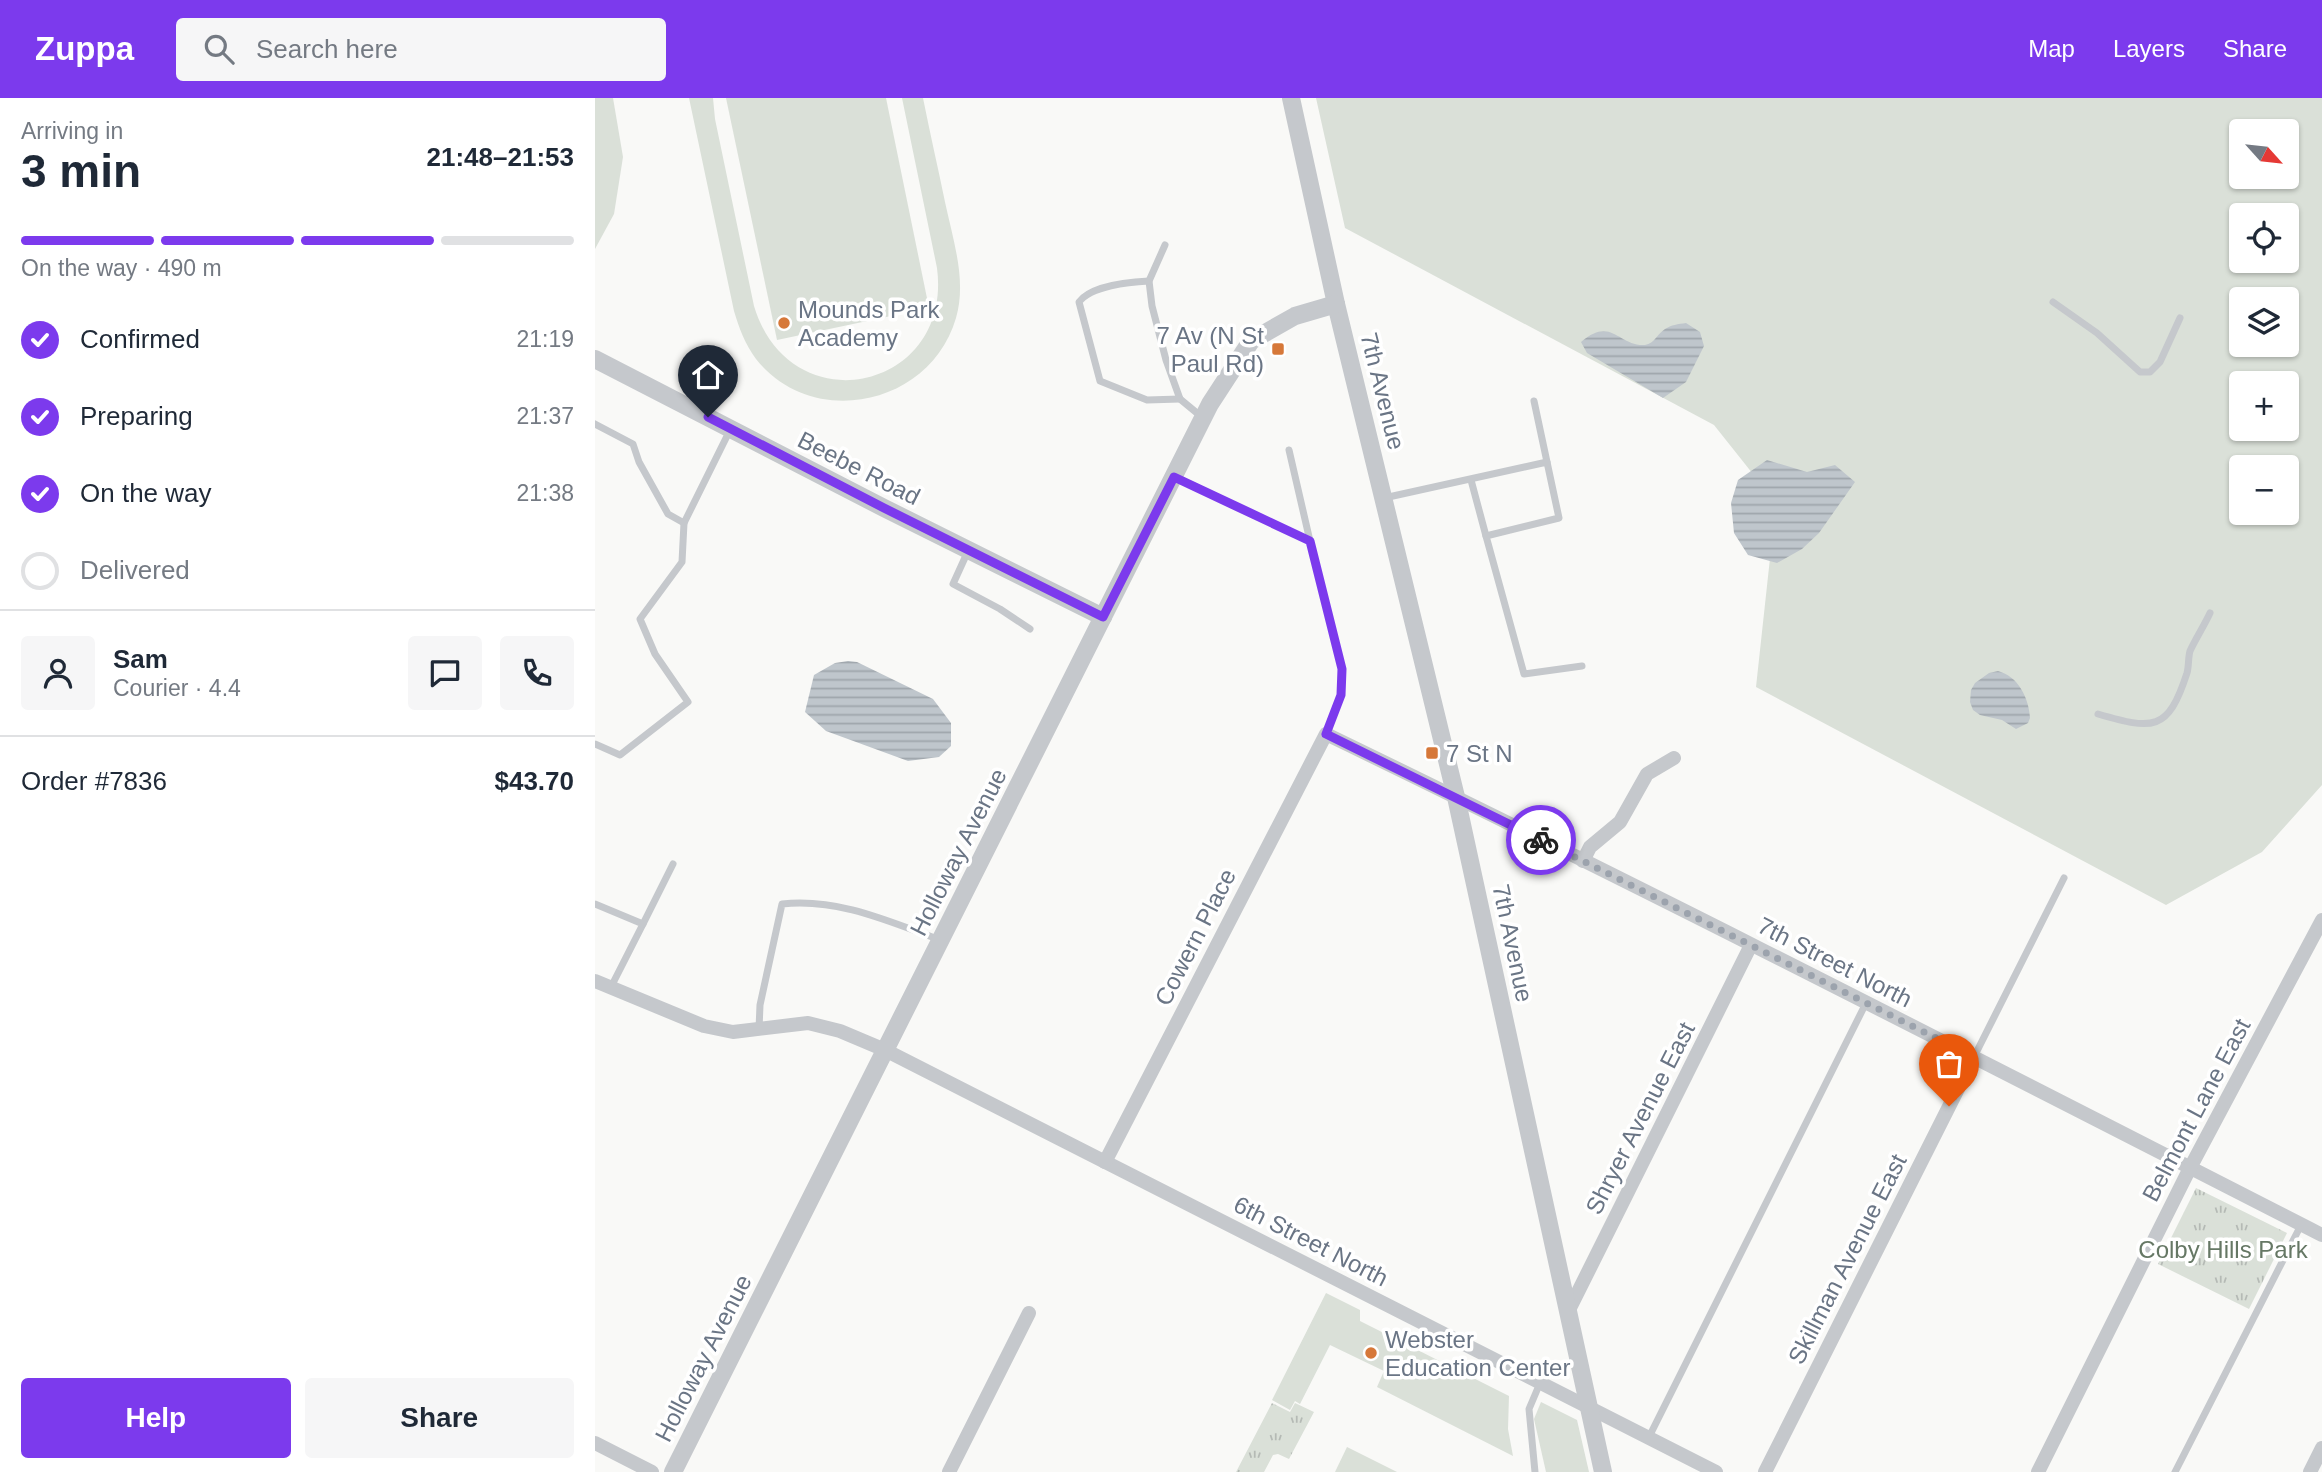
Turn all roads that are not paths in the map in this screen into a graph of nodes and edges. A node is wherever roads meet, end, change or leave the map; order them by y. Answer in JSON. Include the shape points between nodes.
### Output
{"nodes":[{"id":1,"x":1290,"y":98,"type":"edge"},
{"id":2,"x":1165,"y":245,"type":"dead end"},
{"id":3,"x":1149,"y":281,"type":"junction"},
{"id":4,"x":2053,"y":302,"type":"dead end"},
{"id":5,"x":1336,"y":304,"type":"junction"},
{"id":6,"x":2180,"y":318,"type":"dead end"},
{"id":7,"x":595,"y":359,"type":"edge"},
{"id":8,"x":1180,"y":399,"type":"junction"},
{"id":9,"x":1534,"y":401,"type":"dead end"},
{"id":10,"x":1203,"y":418,"type":"junction"},
{"id":11,"x":595,"y":424,"type":"edge"},
{"id":12,"x":730,"y":429,"type":"junction"},
{"id":13,"x":1289,"y":450,"type":"dead end"},
{"id":14,"x":1547,"y":462,"type":"junction"},
{"id":15,"x":1174,"y":477,"type":"junction"},
{"id":16,"x":1471,"y":480,"type":"junction"},
{"id":17,"x":1384,"y":498,"type":"junction"},
{"id":18,"x":684,"y":523,"type":"junction"},
{"id":19,"x":1486,"y":536,"type":"junction"},
{"id":20,"x":1310,"y":541,"type":"junction"},
{"id":21,"x":969,"y":550,"type":"junction"},
{"id":22,"x":2210,"y":613,"type":"dead end"},
{"id":23,"x":1103,"y":617,"type":"junction"},
{"id":24,"x":1030,"y":629,"type":"dead end"},
{"id":25,"x":1582,"y":666,"type":"dead end"},
{"id":26,"x":2098,"y":714,"type":"dead end"},
{"id":27,"x":1326,"y":734,"type":"junction"},
{"id":28,"x":595,"y":744,"type":"edge"},
{"id":29,"x":1674,"y":758,"type":"dead end"},
{"id":30,"x":1457,"y":797,"type":"junction"},
{"id":31,"x":1583,"y":861,"type":"junction"},
{"id":32,"x":673,"y":864,"type":"dead end"},
{"id":33,"x":2064,"y":878,"type":"dead end"},
{"id":34,"x":595,"y":904,"type":"edge"},
{"id":35,"x":2322,"y":920,"type":"edge"},
{"id":36,"x":643,"y":924,"type":"junction"},
{"id":37,"x":941,"y":940,"type":"junction"},
{"id":38,"x":1752,"y":945,"type":"junction"},
{"id":39,"x":595,"y":981,"type":"edge"},
{"id":40,"x":611,"y":987,"type":"junction"},
{"id":41,"x":1866,"y":1003,"type":"junction"},
{"id":42,"x":759,"y":1029,"type":"junction"},
{"id":43,"x":885,"y":1050,"type":"junction"},
{"id":44,"x":1974,"y":1057,"type":"junction"},
{"id":45,"x":1105,"y":1162,"type":"junction"},
{"id":46,"x":2190,"y":1168,"type":"junction"},
{"id":47,"x":2301,"y":1224,"type":"junction"},
{"id":48,"x":2322,"y":1235,"type":"edge"},
{"id":49,"x":1568,"y":1312,"type":"junction"},
{"id":50,"x":1029,"y":1313,"type":"dead end"},
{"id":51,"x":1540,"y":1383,"type":"junction"},
{"id":52,"x":1589,"y":1408,"type":"junction"},
{"id":53,"x":1649,"y":1438,"type":"junction"},
{"id":54,"x":595,"y":1443,"type":"edge"},
{"id":55,"x":2322,"y":1448,"type":"edge"},
{"id":56,"x":652,"y":1472,"type":"edge"},
{"id":57,"x":673,"y":1472,"type":"edge"},
{"id":58,"x":949,"y":1472,"type":"edge"},
{"id":59,"x":1535,"y":1472,"type":"edge"},
{"id":60,"x":1603,"y":1472,"type":"edge"},
{"id":61,"x":1716,"y":1472,"type":"edge"},
{"id":62,"x":1765,"y":1472,"type":"edge"},
{"id":63,"x":2038,"y":1472,"type":"edge"},
{"id":64,"x":2175,"y":1472,"type":"edge"},
{"id":65,"x":2310,"y":1472,"type":"edge"}],
"edges":[{"from":1,"to":5,"type":"street","name":"7th Avenue"},
{"from":2,"to":3,"type":"lane"},
{"from":3,"to":8,"type":"lane","via":[[1166,360]]},
{"from":3,"to":8,"type":"lane","via":[[1085,294],[1079,302],[1100,381],[1147,400]]},
{"from":4,"to":6,"type":"lane","via":[[2140,372],[2150,372],[2159,362]]},
{"from":5,"to":10,"type":"street","name":"Holloway Avenue","via":[[1295,316],[1251,341]]},
{"from":5,"to":17,"type":"street","name":"7th Avenue"},
{"from":7,"to":12,"type":"street","name":"Beebe Road"},
{"from":8,"to":10,"type":"lane"},
{"from":9,"to":14,"type":"lane"},
{"from":10,"to":15,"type":"street","name":"Holloway Avenue"},
{"from":11,"to":18,"type":"lane","via":[[633,444],[668,514]]},
{"from":12,"to":18,"type":"lane"},
{"from":12,"to":21,"type":"street","name":"Beebe Road"},
{"from":13,"to":20,"type":"lane"},
{"from":14,"to":16,"type":"lane"},
{"from":14,"to":19,"type":"lane","via":[[1559,517]]},
{"from":15,"to":20,"type":"lane"},
{"from":15,"to":23,"type":"street","name":"Holloway Avenue"},
{"from":16,"to":17,"type":"lane"},
{"from":16,"to":19,"type":"lane"},
{"from":17,"to":30,"type":"street","name":"7th Avenue"},
{"from":18,"to":28,"type":"lane","via":[[682,562],[640,619],[656,654],[688,702],[620,755]]},
{"from":19,"to":25,"type":"lane","via":[[1524,674]]},
{"from":20,"to":27,"type":"lane","via":[[1342,669],[1341,695]]},
{"from":21,"to":23,"type":"street","name":"Beebe Road"},
{"from":21,"to":24,"type":"lane","via":[[953,583]]},
{"from":22,"to":26,"type":"lane","via":[[2168,713],[2155,724],[2142,725]]},
{"from":23,"to":37,"type":"street","name":"Holloway Avenue"},
{"from":27,"to":30,"type":"street","name":"7th Street North"},
{"from":27,"to":45,"type":"street","name":"Cowern Place"},
{"from":29,"to":31,"type":"street","via":[[1647,774],[1620,822],[1601,835]]},
{"from":30,"to":31,"type":"street","name":"7th Street North"},
{"from":30,"to":49,"type":"street","name":"7th Avenue"},
{"from":31,"to":38,"type":"street","name":"7th Street North"},
{"from":32,"to":36,"type":"lane"},
{"from":33,"to":44,"type":"lane","name":"Skillman Avenue East"},
{"from":34,"to":36,"type":"lane"},
{"from":35,"to":46,"type":"street","name":"Belmont Lane East"},
{"from":36,"to":40,"type":"lane"},
{"from":37,"to":42,"type":"lane","via":[[856,910],[808,901],[782,904],[759,1005]]},
{"from":37,"to":43,"type":"street","name":"Holloway Avenue"},
{"from":38,"to":41,"type":"street","name":"7th Street North"},
{"from":38,"to":49,"type":"street","name":"Shryer Avenue East"},
{"from":39,"to":40,"type":"street","name":"6th Street North"},
{"from":40,"to":42,"type":"street","name":"6th Street North","via":[[704,1026],[733,1032]]},
{"from":41,"to":44,"type":"street","name":"7th Street North"},
{"from":41,"to":53,"type":"lane"},
{"from":42,"to":43,"type":"street","name":"6th Street North","via":[[809,1023]]},
{"from":43,"to":45,"type":"street","name":"6th Street North"},
{"from":43,"to":57,"type":"street","name":"Holloway Avenue"},
{"from":44,"to":46,"type":"street","name":"7th Street North"},
{"from":44,"to":62,"type":"street","name":"Skillman Avenue East"},
{"from":45,"to":51,"type":"street","name":"6th Street North"},
{"from":46,"to":47,"type":"street","name":"7th Street North"},
{"from":46,"to":63,"type":"street","name":"Belmont Lane East"},
{"from":47,"to":48,"type":"street","name":"7th Street North"},
{"from":47,"to":64,"type":"lane"},
{"from":49,"to":52,"type":"street","name":"7th Avenue"},
{"from":50,"to":58,"type":"street"},
{"from":51,"to":52,"type":"street","name":"6th Street North"},
{"from":51,"to":59,"type":"lane","via":[[1529,1409]]},
{"from":52,"to":53,"type":"street","name":"6th Street North"},
{"from":52,"to":60,"type":"street","name":"7th Avenue"},
{"from":53,"to":61,"type":"street","name":"6th Street North"},
{"from":54,"to":56,"type":"street"},
{"from":55,"to":65,"type":"street"}]}
